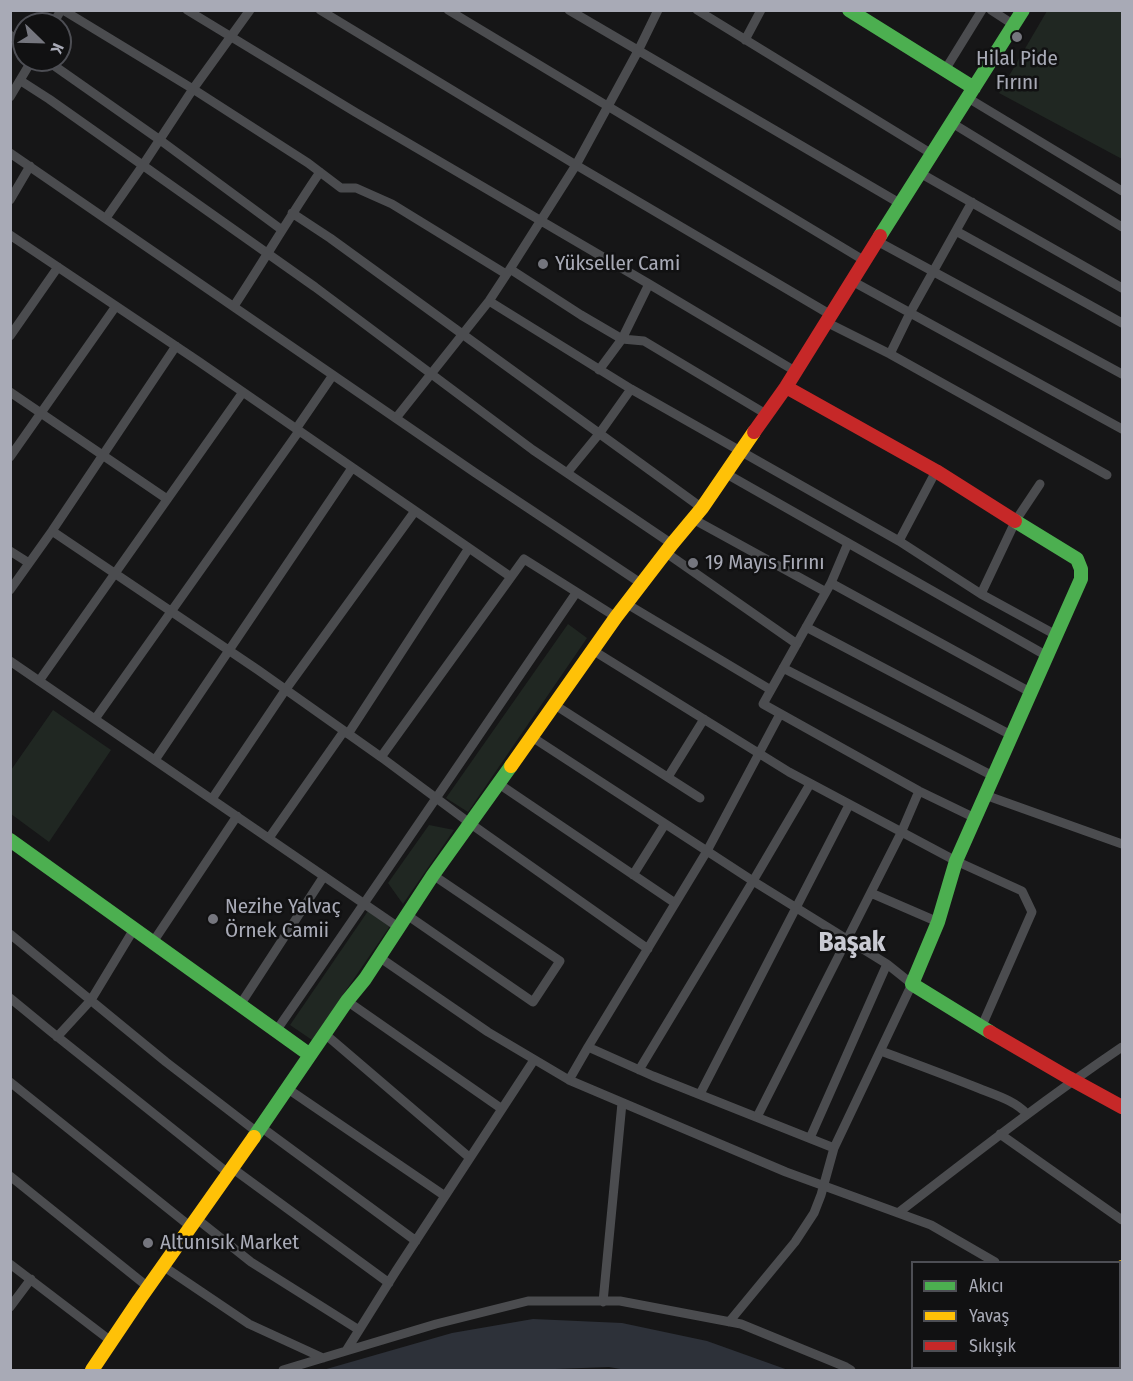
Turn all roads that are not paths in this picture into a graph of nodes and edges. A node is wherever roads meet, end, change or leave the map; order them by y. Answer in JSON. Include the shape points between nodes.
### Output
{"nodes":[{"id":1,"x":62,"y":10,"type":"edge"},
{"id":2,"x":187,"y":10,"type":"edge"},
{"id":3,"x":250,"y":10,"type":"edge"},
{"id":4,"x":320,"y":10,"type":"edge"},
{"id":5,"x":448,"y":10,"type":"edge"},
{"id":6,"x":569,"y":10,"type":"edge"},
{"id":7,"x":658,"y":10,"type":"edge"},
{"id":8,"x":697,"y":10,"type":"edge"},
{"id":9,"x":761,"y":10,"type":"edge"},
{"id":10,"x":849,"y":10,"type":"edge"},
{"id":11,"x":982,"y":10,"type":"edge"},
{"id":12,"x":991,"y":10,"type":"edge"},
{"id":13,"x":1023,"y":10,"type":"edge"},
{"id":14,"x":1014,"y":24,"type":"junction"},
{"id":15,"x":231,"y":37,"type":"junction"},
{"id":16,"x":744,"y":40,"type":"junction"},
{"id":17,"x":638,"y":51,"type":"junction"},
{"id":18,"x":945,"y":70,"type":"junction"},
{"id":19,"x":26,"y":72,"type":"edge"},
{"id":20,"x":63,"y":72,"type":"edge"},
{"id":21,"x":21,"y":81,"type":"junction"},
{"id":22,"x":193,"y":89,"type":"junction"},
{"id":23,"x":971,"y":93,"type":"junction"},
{"id":24,"x":10,"y":97,"type":"edge"},
{"id":25,"x":609,"y":106,"type":"junction"},
{"id":26,"x":952,"y":123,"type":"junction"},
{"id":27,"x":160,"y":140,"type":"junction"},
{"id":28,"x":10,"y":153,"type":"edge"},
{"id":29,"x":932,"y":154,"type":"junction"},
{"id":30,"x":142,"y":165,"type":"junction"},
{"id":31,"x":576,"y":165,"type":"junction"},
{"id":32,"x":30,"y":166,"type":"junction"},
{"id":33,"x":320,"y":172,"type":"junction"},
{"id":34,"x":920,"y":172,"type":"junction"},
{"id":35,"x":1122,"y":191,"type":"edge"},
{"id":36,"x":10,"y":200,"type":"edge"},
{"id":37,"x":972,"y":202,"type":"junction"},
{"id":38,"x":901,"y":204,"type":"junction"},
{"id":39,"x":292,"y":213,"type":"junction"},
{"id":40,"x":106,"y":218,"type":"junction"},
{"id":41,"x":540,"y":220,"type":"junction"},
{"id":42,"x":1122,"y":227,"type":"edge"},
{"id":43,"x":282,"y":230,"type":"junction"},
{"id":44,"x":956,"y":231,"type":"junction"},
{"id":45,"x":10,"y":235,"type":"edge"},
{"id":46,"x":877,"y":241,"type":"junction"},
{"id":47,"x":268,"y":254,"type":"junction"},
{"id":48,"x":865,"y":261,"type":"junction"},
{"id":49,"x":58,"y":267,"type":"junction"},
{"id":50,"x":508,"y":271,"type":"junction"},
{"id":51,"x":933,"y":272,"type":"junction"},
{"id":52,"x":852,"y":281,"type":"junction"},
{"id":53,"x":649,"y":284,"type":"junction"},
{"id":54,"x":1122,"y":288,"type":"edge"},
{"id":55,"x":489,"y":301,"type":"junction"},
{"id":56,"x":116,"y":306,"type":"junction"},
{"id":57,"x":234,"y":306,"type":"junction"},
{"id":58,"x":910,"y":313,"type":"junction"},
{"id":59,"x":828,"y":318,"type":"junction"},
{"id":60,"x":1122,"y":323,"type":"edge"},
{"id":61,"x":462,"y":334,"type":"junction"},
{"id":62,"x":10,"y":336,"type":"edge"},
{"id":63,"x":622,"y":339,"type":"junction"},
{"id":64,"x":176,"y":346,"type":"junction"},
{"id":65,"x":890,"y":354,"type":"junction"},
{"id":66,"x":599,"y":370,"type":"junction"},
{"id":67,"x":795,"y":371,"type":"junction"},
{"id":68,"x":431,"y":373,"type":"junction"},
{"id":69,"x":1122,"y":374,"type":"edge"},
{"id":70,"x":333,"y":375,"type":"junction"},
{"id":71,"x":786,"y":387,"type":"junction"},
{"id":72,"x":631,"y":389,"type":"junction"},
{"id":73,"x":10,"y":392,"type":"edge"},
{"id":74,"x":243,"y":392,"type":"junction"},
{"id":75,"x":41,"y":413,"type":"junction"},
{"id":76,"x":766,"y":414,"type":"junction"},
{"id":77,"x":396,"y":418,"type":"junction"},
{"id":78,"x":1122,"y":429,"type":"edge"},
{"id":79,"x":297,"y":430,"type":"junction"},
{"id":80,"x":599,"y":434,"type":"junction"},
{"id":81,"x":741,"y":451,"type":"junction"},
{"id":82,"x":103,"y":456,"type":"junction"},
{"id":83,"x":10,"y":457,"type":"edge"},
{"id":84,"x":352,"y":468,"type":"junction"},
{"id":85,"x":936,"y":471,"type":"junction"},
{"id":86,"x":567,"y":473,"type":"junction"},
{"id":87,"x":724,"y":473,"type":"junction"},
{"id":88,"x":1107,"y":475,"type":"dead end"},
{"id":89,"x":1040,"y":484,"type":"dead end"},
{"id":90,"x":167,"y":499,"type":"junction"},
{"id":91,"x":415,"y":511,"type":"junction"},
{"id":92,"x":698,"y":514,"type":"junction"},
{"id":93,"x":1016,"y":520,"type":"junction"},
{"id":94,"x":52,"y":531,"type":"junction"},
{"id":95,"x":899,"y":541,"type":"junction"},
{"id":96,"x":848,"y":543,"type":"junction"},
{"id":97,"x":469,"y":548,"type":"junction"},
{"id":98,"x":669,"y":548,"type":"junction"},
{"id":99,"x":10,"y":551,"type":"edge"},
{"id":100,"x":29,"y":563,"type":"junction"},
{"id":101,"x":114,"y":573,"type":"junction"},
{"id":102,"x":512,"y":577,"type":"junction"},
{"id":103,"x":642,"y":584,"type":"junction"},
{"id":104,"x":829,"y":587,"type":"junction"},
{"id":105,"x":10,"y":590,"type":"edge"},
{"id":106,"x":576,"y":592,"type":"junction"},
{"id":107,"x":981,"y":594,"type":"junction"},
{"id":108,"x":627,"y":604,"type":"junction"},
{"id":109,"x":171,"y":612,"type":"junction"},
{"id":110,"x":616,"y":617,"type":"junction"},
{"id":111,"x":806,"y":627,"type":"junction"},
{"id":112,"x":1056,"y":635,"type":"junction"},
{"id":113,"x":797,"y":644,"type":"junction"},
{"id":114,"x":229,"y":650,"type":"junction"},
{"id":115,"x":594,"y":651,"type":"junction"},
{"id":116,"x":1047,"y":656,"type":"junction"},
{"id":117,"x":10,"y":661,"type":"edge"},
{"id":118,"x":783,"y":668,"type":"junction"},
{"id":119,"x":39,"y":681,"type":"junction"},
{"id":120,"x":286,"y":689,"type":"junction"},
{"id":121,"x":771,"y":690,"type":"junction"},
{"id":122,"x":1030,"y":693,"type":"junction"},
{"id":123,"x":555,"y":705,"type":"junction"},
{"id":124,"x":780,"y":714,"type":"junction"},
{"id":125,"x":95,"y":719,"type":"junction"},
{"id":126,"x":704,"y":719,"type":"junction"},
{"id":127,"x":346,"y":732,"type":"junction"},
{"id":128,"x":1011,"y":735,"type":"junction"},
{"id":129,"x":532,"y":737,"type":"junction"},
{"id":130,"x":760,"y":754,"type":"junction"},
{"id":131,"x":381,"y":758,"type":"junction"},
{"id":132,"x":156,"y":760,"type":"junction"},
{"id":133,"x":993,"y":776,"type":"junction"},
{"id":134,"x":668,"y":777,"type":"junction"},
{"id":135,"x":810,"y":783,"type":"junction"},
{"id":136,"x":499,"y":784,"type":"junction"},
{"id":137,"x":919,"y":790,"type":"junction"},
{"id":138,"x":985,"y":795,"type":"junction"},
{"id":139,"x":435,"y":798,"type":"junction"},
{"id":140,"x":700,"y":798,"type":"dead end"},
{"id":141,"x":212,"y":799,"type":"junction"},
{"id":142,"x":849,"y":805,"type":"junction"},
{"id":143,"x":237,"y":816,"type":"junction"},
{"id":144,"x":975,"y":818,"type":"junction"},
{"id":145,"x":471,"y":824,"type":"junction"},
{"id":146,"x":665,"y":824,"type":"junction"},
{"id":147,"x":901,"y":833,"type":"junction"},
{"id":148,"x":269,"y":838,"type":"junction"},
{"id":149,"x":10,"y":840,"type":"edge"},
{"id":150,"x":1122,"y":844,"type":"edge"},
{"id":151,"x":707,"y":851,"type":"junction"},
{"id":152,"x":956,"y":861,"type":"junction"},
{"id":153,"x":433,"y":875,"type":"junction"},
{"id":154,"x":633,"y":875,"type":"junction"},
{"id":155,"x":324,"y":876,"type":"junction"},
{"id":156,"x":753,"y":881,"type":"junction"},
{"id":157,"x":871,"y":893,"type":"junction"},
{"id":158,"x":675,"y":903,"type":"junction"},
{"id":159,"x":365,"y":904,"type":"junction"},
{"id":160,"x":796,"y":908,"type":"junction"},
{"id":161,"x":407,"y":915,"type":"junction"},
{"id":162,"x":938,"y":922,"type":"junction"},
{"id":163,"x":398,"y":927,"type":"junction"},
{"id":164,"x":134,"y":929,"type":"junction"},
{"id":165,"x":10,"y":934,"type":"edge"},
{"id":166,"x":847,"y":940,"type":"junction"},
{"id":167,"x":153,"y":942,"type":"junction"},
{"id":168,"x":648,"y":949,"type":"junction"},
{"id":169,"x":379,"y":957,"type":"junction"},
{"id":170,"x":886,"y":964,"type":"junction"},
{"id":171,"x":912,"y":984,"type":"junction"},
{"id":172,"x":10,"y":998,"type":"edge"},
{"id":173,"x":91,"y":1000,"type":"junction"},
{"id":174,"x":347,"y":1001,"type":"junction"},
{"id":175,"x":240,"y":1005,"type":"junction"},
{"id":176,"x":981,"y":1028,"type":"junction"},
{"id":177,"x":276,"y":1031,"type":"junction"},
{"id":178,"x":325,"y":1035,"type":"junction"},
{"id":179,"x":57,"y":1037,"type":"junction"},
{"id":180,"x":588,"y":1047,"type":"junction"},
{"id":181,"x":1122,"y":1047,"type":"edge"},
{"id":182,"x":881,"y":1051,"type":"junction"},
{"id":183,"x":310,"y":1055,"type":"junction"},
{"id":184,"x":534,"y":1060,"type":"junction"},
{"id":185,"x":639,"y":1070,"type":"junction"},
{"id":186,"x":569,"y":1080,"type":"junction"},
{"id":187,"x":1072,"y":1081,"type":"junction"},
{"id":188,"x":10,"y":1082,"type":"edge"},
{"id":189,"x":288,"y":1089,"type":"junction"},
{"id":190,"x":700,"y":1094,"type":"junction"},
{"id":191,"x":622,"y":1103,"type":"junction"},
{"id":192,"x":1122,"y":1107,"type":"edge"},
{"id":193,"x":502,"y":1108,"type":"junction"},
{"id":194,"x":1027,"y":1114,"type":"junction"},
{"id":195,"x":757,"y":1117,"type":"junction"},
{"id":196,"x":259,"y":1129,"type":"junction"},
{"id":197,"x":1000,"y":1134,"type":"junction"},
{"id":198,"x":810,"y":1138,"type":"junction"},
{"id":199,"x":834,"y":1148,"type":"junction"},
{"id":200,"x":470,"y":1158,"type":"junction"},
{"id":201,"x":230,"y":1170,"type":"junction"},
{"id":202,"x":10,"y":1176,"type":"edge"},
{"id":203,"x":823,"y":1185,"type":"junction"},
{"id":204,"x":445,"y":1196,"type":"junction"},
{"id":205,"x":898,"y":1213,"type":"junction"},
{"id":206,"x":1122,"y":1220,"type":"edge"},
{"id":207,"x":194,"y":1223,"type":"junction"},
{"id":208,"x":416,"y":1241,"type":"junction"},
{"id":209,"x":992,"y":1261,"type":"edge"},
{"id":210,"x":10,"y":1264,"type":"edge"},
{"id":211,"x":163,"y":1266,"type":"junction"},
{"id":212,"x":31,"y":1279,"type":"junction"},
{"id":213,"x":389,"y":1283,"type":"junction"},
{"id":214,"x":148,"y":1287,"type":"junction"},
{"id":215,"x":603,"y":1302,"type":"junction"},
{"id":216,"x":10,"y":1307,"type":"edge"},
{"id":217,"x":729,"y":1322,"type":"junction"},
{"id":218,"x":359,"y":1330,"type":"junction"},
{"id":219,"x":111,"y":1341,"type":"junction"},
{"id":220,"x":346,"y":1351,"type":"junction"},
{"id":221,"x":323,"y":1358,"type":"junction"},
{"id":222,"x":92,"y":1371,"type":"edge"},
{"id":223,"x":283,"y":1371,"type":"edge"},
{"id":224,"x":851,"y":1371,"type":"edge"}],
"edges":[{"from":1,"to":22,"type":"street"},
{"from":2,"to":15,"type":"street"},
{"from":3,"to":15,"type":"street"},
{"from":4,"to":31,"type":"street"},
{"from":5,"to":25,"type":"street"},
{"from":6,"to":17,"type":"street"},
{"from":7,"to":17,"type":"street"},
{"from":8,"to":16,"type":"street"},
{"from":9,"to":16,"type":"street"},
{"from":10,"to":18,"type":"main road"},
{"from":11,"to":18,"type":"street"},
{"from":12,"to":14,"type":"street"},
{"from":13,"to":14,"type":"main road"},
{"from":14,"to":23,"type":"main road"},
{"from":15,"to":22,"type":"street"},
{"from":15,"to":41,"type":"street"},
{"from":16,"to":29,"type":"street"},
{"from":17,"to":25,"type":"street"},
{"from":17,"to":38,"type":"street"},
{"from":18,"to":23,"type":"main road"},
{"from":19,"to":21,"type":"street"},
{"from":20,"to":27,"type":"street"},
{"from":21,"to":24,"type":"street"},
{"from":21,"to":30,"type":"street"},
{"from":22,"to":27,"type":"street"},
{"from":22,"to":33,"type":"street"},
{"from":23,"to":26,"type":"main road"},
{"from":23,"to":35,"type":"street"},
{"from":25,"to":31,"type":"street"},
{"from":25,"to":48,"type":"street"},
{"from":26,"to":29,"type":"main road"},
{"from":26,"to":42,"type":"street"},
{"from":27,"to":30,"type":"street"},
{"from":27,"to":43,"type":"street"},
{"from":28,"to":32,"type":"street"},
{"from":29,"to":34,"type":"main road"},
{"from":30,"to":40,"type":"street"},
{"from":30,"to":47,"type":"street"},
{"from":31,"to":41,"type":"street"},
{"from":31,"to":59,"type":"street"},
{"from":32,"to":36,"type":"street"},
{"from":32,"to":40,"type":"street"},
{"from":33,"to":39,"type":"street"},
{"from":33,"to":50,"type":"street","via":[[341,188],[356,188],[392,204]]},
{"from":34,"to":37,"type":"street"},
{"from":34,"to":38,"type":"main road"},
{"from":37,"to":44,"type":"street"},
{"from":37,"to":54,"type":"street"},
{"from":38,"to":46,"type":"main road"},
{"from":39,"to":43,"type":"street"},
{"from":39,"to":61,"type":"street"},
{"from":40,"to":57,"type":"street"},
{"from":41,"to":50,"type":"street"},
{"from":41,"to":53,"type":"street"},
{"from":43,"to":47,"type":"street"},
{"from":44,"to":51,"type":"street"},
{"from":44,"to":60,"type":"street"},
{"from":45,"to":49,"type":"street"},
{"from":46,"to":48,"type":"main road"},
{"from":46,"to":51,"type":"street"},
{"from":47,"to":57,"type":"street"},
{"from":47,"to":68,"type":"street"},
{"from":48,"to":52,"type":"main road"},
{"from":49,"to":56,"type":"street"},
{"from":49,"to":62,"type":"street"},
{"from":50,"to":55,"type":"street"},
{"from":50,"to":63,"type":"street"},
{"from":51,"to":58,"type":"street"},
{"from":51,"to":69,"type":"street"},
{"from":52,"to":58,"type":"street"},
{"from":52,"to":59,"type":"main road"},
{"from":53,"to":63,"type":"street"},
{"from":53,"to":67,"type":"street"},
{"from":55,"to":61,"type":"street"},
{"from":55,"to":66,"type":"street"},
{"from":56,"to":64,"type":"street"},
{"from":56,"to":75,"type":"street"},
{"from":57,"to":70,"type":"street"},
{"from":58,"to":65,"type":"street"},
{"from":58,"to":78,"type":"street"},
{"from":59,"to":65,"type":"street"},
{"from":59,"to":67,"type":"main road"},
{"from":61,"to":68,"type":"street"},
{"from":61,"to":80,"type":"street"},
{"from":63,"to":66,"type":"street"},
{"from":63,"to":76,"type":"street","via":[[644,341]]},
{"from":64,"to":74,"type":"street"},
{"from":64,"to":82,"type":"street"},
{"from":65,"to":88,"type":"street"},
{"from":66,"to":72,"type":"street"},
{"from":67,"to":71,"type":"main road"},
{"from":68,"to":77,"type":"street"},
{"from":68,"to":86,"type":"street"},
{"from":70,"to":77,"type":"street"},
{"from":70,"to":79,"type":"street"},
{"from":71,"to":76,"type":"main road"},
{"from":71,"to":85,"type":"main road"},
{"from":72,"to":80,"type":"street"},
{"from":72,"to":81,"type":"street"},
{"from":73,"to":75,"type":"street"},
{"from":74,"to":79,"type":"street"},
{"from":74,"to":90,"type":"street"},
{"from":75,"to":82,"type":"street"},
{"from":75,"to":83,"type":"street"},
{"from":76,"to":81,"type":"main road"},
{"from":77,"to":103,"type":"street"},
{"from":79,"to":84,"type":"street"},
{"from":79,"to":109,"type":"street"},
{"from":80,"to":86,"type":"street"},
{"from":80,"to":92,"type":"street"},
{"from":81,"to":87,"type":"main road"},
{"from":81,"to":95,"type":"street"},
{"from":82,"to":90,"type":"street"},
{"from":82,"to":94,"type":"street"},
{"from":84,"to":91,"type":"street"},
{"from":84,"to":114,"type":"street"},
{"from":85,"to":93,"type":"main road"},
{"from":85,"to":95,"type":"street"},
{"from":86,"to":98,"type":"street"},
{"from":87,"to":92,"type":"main road"},
{"from":87,"to":96,"type":"street"},
{"from":89,"to":93,"type":"street"},
{"from":90,"to":101,"type":"street"},
{"from":91,"to":97,"type":"street"},
{"from":91,"to":120,"type":"street"},
{"from":92,"to":98,"type":"main road"},
{"from":92,"to":104,"type":"street"},
{"from":93,"to":107,"type":"street"},
{"from":93,"to":112,"type":"main road","via":[[1081,565],[1081,579]]},
{"from":94,"to":100,"type":"street"},
{"from":94,"to":101,"type":"street"},
{"from":95,"to":107,"type":"street"},
{"from":96,"to":104,"type":"street"},
{"from":96,"to":116,"type":"street"},
{"from":97,"to":102,"type":"street"},
{"from":97,"to":127,"type":"street"},
{"from":98,"to":103,"type":"main road"},
{"from":98,"to":113,"type":"street"},
{"from":99,"to":100,"type":"street"},
{"from":100,"to":105,"type":"street"},
{"from":101,"to":109,"type":"street"},
{"from":101,"to":119,"type":"street"},
{"from":102,"to":106,"type":"street","via":[[525,559]]},
{"from":102,"to":131,"type":"street"},
{"from":103,"to":108,"type":"main road"},
{"from":104,"to":111,"type":"street"},
{"from":104,"to":122,"type":"street"},
{"from":106,"to":110,"type":"street"},
{"from":106,"to":139,"type":"street"},
{"from":107,"to":112,"type":"street"},
{"from":108,"to":110,"type":"main road"},
{"from":108,"to":121,"type":"street"},
{"from":109,"to":114,"type":"street"},
{"from":109,"to":125,"type":"street"},
{"from":110,"to":115,"type":"main road"},
{"from":111,"to":113,"type":"street"},
{"from":111,"to":128,"type":"street"},
{"from":112,"to":116,"type":"main road"},
{"from":113,"to":118,"type":"street"},
{"from":114,"to":120,"type":"street"},
{"from":114,"to":132,"type":"street"},
{"from":115,"to":123,"type":"main road"},
{"from":115,"to":126,"type":"street"},
{"from":116,"to":122,"type":"main road"},
{"from":117,"to":119,"type":"street"},
{"from":118,"to":121,"type":"street"},
{"from":118,"to":133,"type":"street"},
{"from":119,"to":125,"type":"street"},
{"from":120,"to":127,"type":"street"},
{"from":120,"to":141,"type":"street"},
{"from":121,"to":124,"type":"street","via":[[763,704]]},
{"from":122,"to":128,"type":"main road"},
{"from":123,"to":129,"type":"main road"},
{"from":123,"to":134,"type":"street"},
{"from":124,"to":130,"type":"street"},
{"from":124,"to":137,"type":"street"},
{"from":125,"to":132,"type":"street"},
{"from":126,"to":130,"type":"street"},
{"from":126,"to":134,"type":"street"},
{"from":127,"to":131,"type":"street"},
{"from":127,"to":148,"type":"street"},
{"from":128,"to":133,"type":"main road"},
{"from":129,"to":136,"type":"main road"},
{"from":129,"to":146,"type":"street"},
{"from":130,"to":135,"type":"street"},
{"from":130,"to":151,"type":"street"},
{"from":131,"to":139,"type":"street"},
{"from":132,"to":141,"type":"street"},
{"from":133,"to":138,"type":"main road"},
{"from":134,"to":140,"type":"street"},
{"from":135,"to":142,"type":"street"},
{"from":135,"to":156,"type":"street"},
{"from":136,"to":145,"type":"main road"},
{"from":136,"to":154,"type":"street"},
{"from":137,"to":144,"type":"street"},
{"from":137,"to":147,"type":"street"},
{"from":138,"to":144,"type":"main road"},
{"from":138,"to":150,"type":"street"},
{"from":139,"to":145,"type":"street"},
{"from":139,"to":159,"type":"street"},
{"from":141,"to":143,"type":"street"},
{"from":142,"to":147,"type":"street"},
{"from":142,"to":160,"type":"street"},
{"from":143,"to":148,"type":"street"},
{"from":143,"to":167,"type":"street"},
{"from":144,"to":152,"type":"main road"},
{"from":145,"to":153,"type":"main road"},
{"from":145,"to":168,"type":"street"},
{"from":146,"to":151,"type":"street"},
{"from":146,"to":154,"type":"street"},
{"from":147,"to":152,"type":"street"},
{"from":147,"to":157,"type":"street"},
{"from":148,"to":155,"type":"street"},
{"from":149,"to":164,"type":"main road"},
{"from":151,"to":156,"type":"street"},
{"from":151,"to":158,"type":"street"},
{"from":152,"to":162,"type":"main road"},
{"from":152,"to":176,"type":"street","via":[[1022,891],[1032,912]]},
{"from":153,"to":161,"type":"main road"},
{"from":153,"to":161,"type":"street","via":[[560,961],[555,969],[533,1002]]},
{"from":154,"to":158,"type":"street"},
{"from":155,"to":159,"type":"street"},
{"from":155,"to":175,"type":"street"},
{"from":156,"to":160,"type":"street"},
{"from":156,"to":185,"type":"street"},
{"from":157,"to":162,"type":"street"},
{"from":157,"to":166,"type":"street"},
{"from":158,"to":168,"type":"street"},
{"from":159,"to":163,"type":"street"},
{"from":159,"to":177,"type":"street"},
{"from":160,"to":166,"type":"street"},
{"from":160,"to":190,"type":"street"},
{"from":161,"to":163,"type":"main road"},
{"from":162,"to":171,"type":"main road"},
{"from":163,"to":169,"type":"main road"},
{"from":164,"to":167,"type":"main road"},
{"from":164,"to":173,"type":"street"},
{"from":165,"to":173,"type":"street"},
{"from":166,"to":170,"type":"street"},
{"from":166,"to":195,"type":"street"},
{"from":167,"to":175,"type":"main road"},
{"from":168,"to":180,"type":"street"},
{"from":169,"to":174,"type":"main road"},
{"from":169,"to":184,"type":"street"},
{"from":170,"to":171,"type":"street"},
{"from":170,"to":198,"type":"street"},
{"from":171,"to":176,"type":"main road"},
{"from":171,"to":182,"type":"street"},
{"from":172,"to":179,"type":"street"},
{"from":173,"to":179,"type":"street"},
{"from":173,"to":196,"type":"street","via":[[166,1062]]},
{"from":174,"to":178,"type":"main road"},
{"from":174,"to":193,"type":"street"},
{"from":175,"to":177,"type":"main road"},
{"from":176,"to":187,"type":"main road"},
{"from":177,"to":183,"type":"main road"},
{"from":178,"to":183,"type":"main road"},
{"from":178,"to":200,"type":"street"},
{"from":179,"to":201,"type":"street"},
{"from":180,"to":185,"type":"street"},
{"from":180,"to":186,"type":"street"},
{"from":181,"to":187,"type":"street"},
{"from":182,"to":194,"type":"street","via":[[1012,1102]]},
{"from":182,"to":199,"type":"street"},
{"from":183,"to":189,"type":"main road"},
{"from":184,"to":186,"type":"street"},
{"from":184,"to":193,"type":"street"},
{"from":185,"to":190,"type":"street"},
{"from":186,"to":191,"type":"street"},
{"from":187,"to":192,"type":"main road"},
{"from":187,"to":194,"type":"street"},
{"from":188,"to":207,"type":"street"},
{"from":189,"to":196,"type":"main road"},
{"from":189,"to":204,"type":"street"},
{"from":190,"to":195,"type":"street"},
{"from":191,"to":203,"type":"street"},
{"from":191,"to":215,"type":"street"},
{"from":193,"to":200,"type":"street"},
{"from":194,"to":197,"type":"street"},
{"from":195,"to":198,"type":"street"},
{"from":196,"to":201,"type":"main road"},
{"from":196,"to":208,"type":"street"},
{"from":197,"to":205,"type":"street"},
{"from":197,"to":206,"type":"street"},
{"from":198,"to":199,"type":"street"},
{"from":199,"to":203,"type":"street"},
{"from":200,"to":204,"type":"street"},
{"from":201,"to":207,"type":"main road"},
{"from":201,"to":213,"type":"street"},
{"from":202,"to":214,"type":"street"},
{"from":203,"to":205,"type":"street"},
{"from":203,"to":217,"type":"street","via":[[814,1214],[804,1229]]},
{"from":204,"to":208,"type":"street"},
{"from":205,"to":209,"type":"street","via":[[930,1225]]},
{"from":207,"to":211,"type":"main road"},
{"from":207,"to":218,"type":"street"},
{"from":208,"to":213,"type":"street"},
{"from":210,"to":212,"type":"street"},
{"from":211,"to":214,"type":"main road"},
{"from":211,"to":221,"type":"street","via":[[249,1324]]},
{"from":212,"to":216,"type":"street"},
{"from":212,"to":219,"type":"street"},
{"from":213,"to":218,"type":"street"},
{"from":214,"to":219,"type":"main road"},
{"from":215,"to":217,"type":"street"},
{"from":215,"to":220,"type":"street","via":[[528,1301]]},
{"from":217,"to":224,"type":"street"},
{"from":218,"to":220,"type":"street"},
{"from":219,"to":222,"type":"main road"},
{"from":220,"to":221,"type":"street"},
{"from":221,"to":223,"type":"street"}]}
